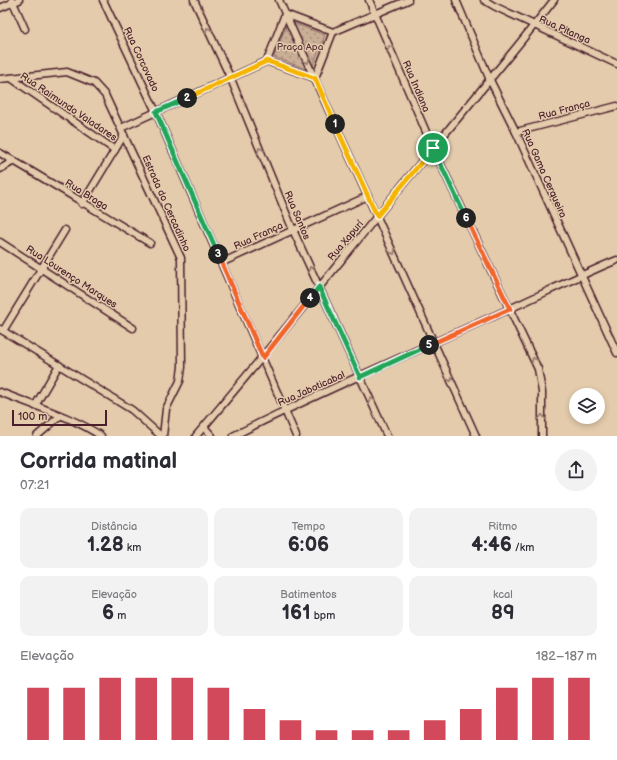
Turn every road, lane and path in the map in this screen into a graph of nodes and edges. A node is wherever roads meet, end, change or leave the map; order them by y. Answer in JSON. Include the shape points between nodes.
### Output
{"nodes":[{"id":1,"x":103,"y":0,"type":"edge"},
{"id":2,"x":194,"y":0,"type":"edge"},
{"id":3,"x":279,"y":0,"type":"edge"},
{"id":4,"x":369,"y":0,"type":"edge"},
{"id":5,"x":408,"y":0,"type":"edge"},
{"id":6,"x":456,"y":0,"type":"edge"},
{"id":7,"x":484,"y":0,"type":"edge"},
{"id":8,"x":554,"y":0,"type":"edge"},
{"id":9,"x":15,"y":1,"type":"edge"},
{"id":10,"x":0,"y":8,"type":"edge"},
{"id":11,"x":285,"y":14,"type":"junction"},
{"id":12,"x":375,"y":14,"type":"junction"},
{"id":13,"x":534,"y":26,"type":"junction"},
{"id":14,"x":25,"y":29,"type":"dead end"},
{"id":15,"x":333,"y":32,"type":"junction"},
{"id":16,"x":267,"y":61,"type":"junction"},
{"id":17,"x":617,"y":64,"type":"edge"},
{"id":18,"x":0,"y":78,"type":"edge"},
{"id":19,"x":11,"y":78,"type":"junction"},
{"id":20,"x":315,"y":78,"type":"junction"},
{"id":21,"x":231,"y":79,"type":"junction"},
{"id":22,"x":490,"y":80,"type":"junction"},
{"id":23,"x":617,"y":106,"type":"edge"},
{"id":24,"x":156,"y":112,"type":"junction"},
{"id":25,"x":121,"y":128,"type":"junction"},
{"id":26,"x":516,"y":132,"type":"junction"},
{"id":27,"x":124,"y":135,"type":"junction"},
{"id":28,"x":433,"y":148,"type":"junction"},
{"id":29,"x":115,"y":150,"type":"junction"},
{"id":30,"x":0,"y":153,"type":"edge"},
{"id":31,"x":14,"y":161,"type":"junction"},
{"id":32,"x":0,"y":169,"type":"edge"},
{"id":33,"x":368,"y":196,"type":"junction"},
{"id":34,"x":82,"y":204,"type":"junction"},
{"id":35,"x":377,"y":216,"type":"junction"},
{"id":36,"x":65,"y":230,"type":"dead end"},
{"id":37,"x":293,"y":230,"type":"junction"},
{"id":38,"x":0,"y":242,"type":"edge"},
{"id":39,"x":150,"y":243,"type":"dead end"},
{"id":40,"x":617,"y":260,"type":"edge"},
{"id":41,"x":221,"y":263,"type":"junction"},
{"id":42,"x":40,"y":268,"type":"junction"},
{"id":43,"x":580,"y":275,"type":"junction"},
{"id":44,"x":319,"y":287,"type":"junction"},
{"id":45,"x":510,"y":309,"type":"junction"},
{"id":46,"x":133,"y":328,"type":"dead end"},
{"id":47,"x":1,"y":330,"type":"edge"},
{"id":48,"x":433,"y":344,"type":"junction"},
{"id":49,"x":617,"y":353,"type":"edge"},
{"id":50,"x":263,"y":358,"type":"junction"},
{"id":51,"x":59,"y":365,"type":"junction"},
{"id":52,"x":360,"y":377,"type":"junction"},
{"id":53,"x":0,"y":392,"type":"edge"},
{"id":54,"x":35,"y":406,"type":"junction"},
{"id":55,"x":284,"y":410,"type":"junction"},
{"id":56,"x":60,"y":416,"type":"junction"},
{"id":57,"x":204,"y":427,"type":"junction"},
{"id":58,"x":37,"y":436,"type":"edge"},
{"id":59,"x":101,"y":436,"type":"edge"},
{"id":60,"x":162,"y":436,"type":"edge"},
{"id":61,"x":196,"y":436,"type":"edge"},
{"id":62,"x":212,"y":436,"type":"edge"},
{"id":63,"x":233,"y":436,"type":"edge"},
{"id":64,"x":296,"y":436,"type":"edge"},
{"id":65,"x":386,"y":436,"type":"edge"},
{"id":66,"x":476,"y":436,"type":"edge"},
{"id":67,"x":542,"y":436,"type":"edge"}],
"edges":[{"from":1,"to":24,"type":"street","name":"Rua Corcovado"},
{"from":21,"to":2,"type":"street","name":"Rua Santos","one_way":true},
{"from":3,"to":11,"type":"street"},
{"from":4,"to":12,"type":"street","name":"Rua Indiana"},
{"from":5,"to":12,"type":"street"},
{"from":6,"to":22,"type":"street","name":"Rua Gama Cerqueira"},
{"from":7,"to":13,"type":"street","name":"Rua Pitanga"},
{"from":8,"to":13,"type":"street","name":"Rua Xapurí"},
{"from":9,"to":10,"type":"street"},
{"from":9,"to":14,"type":"street"},
{"from":11,"to":15,"type":"street"},
{"from":11,"to":16,"type":"street"},
{"from":11,"to":20,"type":"street","one_way":true},
{"from":12,"to":15,"type":"street"},
{"from":28,"to":12,"type":"street","name":"Rua Indiana","one_way":true},
{"from":13,"to":17,"type":"street","name":"Rua Pitanga"},
{"from":13,"to":22,"type":"street","name":"Rua Xapurí"},
{"from":15,"to":20,"type":"street"},
{"from":16,"to":20,"type":"street"},
{"from":16,"to":21,"type":"street"},
{"from":18,"to":19,"type":"street","name":"Estrada do Cercadinho"},
{"from":19,"to":25,"type":"street","name":"Estrada do Cercadinho","via":[[67,72],[78,75],[94,83],[105,95]]},
{"from":19,"to":29,"type":"street","name":"Rua Raimundo Valadares"},
{"from":20,"to":33,"type":"street"},
{"from":21,"to":24,"type":"street"},
{"from":37,"to":21,"type":"street","name":"Rua Santos","one_way":true},
{"from":22,"to":26,"type":"street","name":"Rua Gama Cerqueira"},
{"from":22,"to":28,"type":"street","name":"Rua Xapurí"},
{"from":23,"to":26,"type":"street","name":"Rua França"},
{"from":24,"to":25,"type":"street"},
{"from":24,"to":41,"type":"street","name":"Rua Corcovado"},
{"from":25,"to":27,"type":"street","name":"Estrada do Cercadinho"},
{"from":26,"to":43,"type":"street","name":"Rua Gama Cerqueira"},
{"from":27,"to":29,"type":"street"},
{"from":27,"to":60,"type":"street","name":"Estrada do Cercadinho","via":[[181,258],[182,367],[180,381],[166,409]]},
{"from":28,"to":35,"type":"street","name":"Rua Xapurí"},
{"from":28,"to":45,"type":"street","name":"Rua Indiana"},
{"from":29,"to":34,"type":"street"},
{"from":30,"to":31,"type":"street","name":"Rua Braga"},
{"from":31,"to":32,"type":"street"},
{"from":31,"to":34,"type":"street","name":"Rua Braga"},
{"from":33,"to":35,"type":"street"},
{"from":33,"to":37,"type":"street","name":"Rua França"},
{"from":34,"to":39,"type":"street","name":"Rua Braga"},
{"from":35,"to":44,"type":"street","name":"Rua Xapurí"},
{"from":35,"to":48,"type":"street","one_way":true},
{"from":36,"to":42,"type":"street"},
{"from":37,"to":41,"type":"street","name":"Rua França"},
{"from":44,"to":37,"type":"street","name":"Rua Santos","one_way":true},
{"from":38,"to":42,"type":"street","name":"Rua Lourenço Marques"},
{"from":40,"to":43,"type":"street","name":"Rua Jaboticabal"},
{"from":41,"to":50,"type":"street","name":"Rua Corcovado"},
{"from":42,"to":46,"type":"street","name":"Rua Lourenço Marques"},
{"from":42,"to":47,"type":"street"},
{"from":43,"to":45,"type":"street","name":"Rua Jaboticabal"},
{"from":43,"to":49,"type":"street","name":"Rua Gama Cerqueira"},
{"from":44,"to":50,"type":"street","name":"Rua Xapurí"},
{"from":44,"to":52,"type":"street","name":"Rua Santos"},
{"from":45,"to":48,"type":"street","name":"Rua Jaboticabal"},
{"from":67,"to":45,"type":"street","name":"Rua Indiana","one_way":true,"via":[[542,392],[538,368]]},
{"from":47,"to":51,"type":"street"},
{"from":48,"to":52,"type":"street","name":"Rua Jaboticabal"},
{"from":48,"to":66,"type":"street","one_way":true},
{"from":50,"to":55,"type":"street","name":"Rua Corcovado"},
{"from":50,"to":57,"type":"street","name":"Rua Xapurí"},
{"from":51,"to":54,"type":"street"},
{"from":51,"to":60,"type":"street","via":[[132,410]]},
{"from":52,"to":55,"type":"street","name":"Rua Jaboticabal"},
{"from":65,"to":52,"type":"street","name":"Rua Santos","one_way":true},
{"from":53,"to":54,"type":"street"},
{"from":54,"to":56,"type":"street"},
{"from":55,"to":63,"type":"street","name":"Rua Jaboticabal"},
{"from":55,"to":64,"type":"street","name":"Rua Corcovado"},
{"from":56,"to":58,"type":"street"},
{"from":56,"to":59,"type":"street"},
{"from":57,"to":61,"type":"street","name":"Rua Xapurí"},
{"from":57,"to":62,"type":"street"}]}
